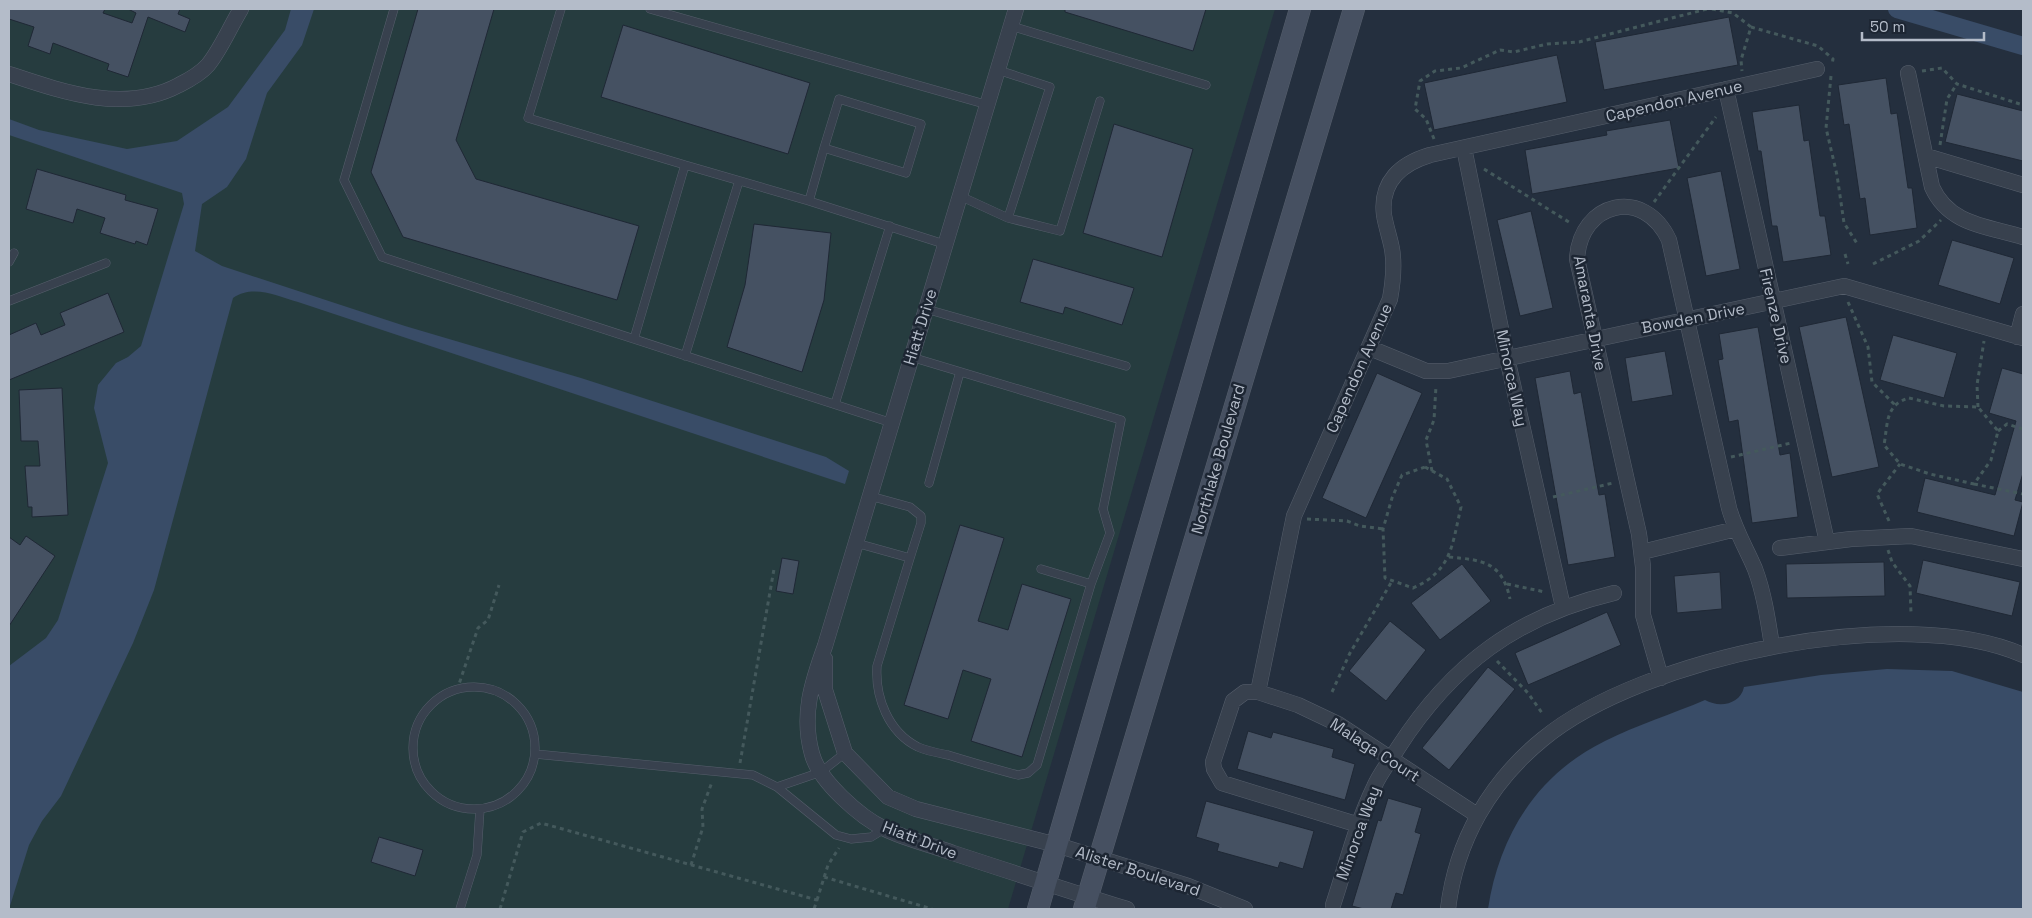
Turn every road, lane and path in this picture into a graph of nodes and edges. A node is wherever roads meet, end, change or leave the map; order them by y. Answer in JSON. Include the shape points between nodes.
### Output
{"nodes":[{"id":1,"x":241,"y":9,"type":"edge"},
{"id":2,"x":394,"y":9,"type":"edge"},
{"id":3,"x":561,"y":9,"type":"edge"},
{"id":4,"x":650,"y":9,"type":"edge"},
{"id":5,"x":1016,"y":9,"type":"edge"},
{"id":6,"x":1300,"y":9,"type":"edge"},
{"id":7,"x":1354,"y":9,"type":"edge"},
{"id":8,"x":1707,"y":9,"type":"edge"},
{"id":9,"x":1712,"y":9,"type":"edge"},
{"id":10,"x":1011,"y":26,"type":"junction"},
{"id":11,"x":1751,"y":27,"type":"junction"},
{"id":12,"x":1817,"y":69,"type":"dead end"},
{"id":13,"x":998,"y":70,"type":"junction"},
{"id":14,"x":1908,"y":73,"type":"joint"},
{"id":15,"x":9,"y":74,"type":"edge"},
{"id":16,"x":1742,"y":76,"type":"dead end"},
{"id":17,"x":1957,"y":84,"type":"junction"},
{"id":18,"x":1206,"y":85,"type":"dead end"},
{"id":19,"x":1726,"y":89,"type":"junction"},
{"id":20,"x":1100,"y":101,"type":"dead end"},
{"id":21,"x":988,"y":104,"type":"junction"},
{"id":22,"x":2023,"y":105,"type":"edge"},
{"id":23,"x":1720,"y":112,"type":"dead end"},
{"id":24,"x":1437,"y":144,"type":"dead end"},
{"id":25,"x":824,"y":148,"type":"junction"},
{"id":26,"x":1464,"y":148,"type":"junction"},
{"id":27,"x":1930,"y":157,"type":"junction"},
{"id":28,"x":1477,"y":164,"type":"dead end"},
{"id":29,"x":685,"y":165,"type":"junction"},
{"id":30,"x":738,"y":181,"type":"junction"},
{"id":31,"x":2023,"y":185,"type":"edge"},
{"id":32,"x":960,"y":196,"type":"junction"},
{"id":33,"x":809,"y":201,"type":"junction"},
{"id":34,"x":1652,"y":205,"type":"dead end"},
{"id":35,"x":1948,"y":212,"type":"junction"},
{"id":36,"x":1008,"y":218,"type":"junction"},
{"id":37,"x":890,"y":226,"type":"junction"},
{"id":38,"x":1575,"y":226,"type":"dead end"},
{"id":39,"x":2023,"y":237,"type":"edge"},
{"id":40,"x":944,"y":244,"type":"junction"},
{"id":41,"x":1858,"y":244,"type":"dead end"},
{"id":42,"x":14,"y":253,"type":"dead end"},
{"id":43,"x":1845,"y":254,"type":"dead end"},
{"id":44,"x":9,"y":262,"type":"edge"},
{"id":45,"x":106,"y":263,"type":"dead end"},
{"id":46,"x":1848,"y":264,"type":"dead end"},
{"id":47,"x":1873,"y":264,"type":"dead end"},
{"id":48,"x":1847,"y":300,"type":"dead end"},
{"id":49,"x":9,"y":301,"type":"edge"},
{"id":50,"x":1772,"y":303,"type":"junction"},
{"id":51,"x":926,"y":309,"type":"junction"},
{"id":52,"x":2023,"y":314,"type":"edge"},
{"id":53,"x":1686,"y":318,"type":"junction"},
{"id":54,"x":1594,"y":338,"type":"junction"},
{"id":55,"x":2020,"y":338,"type":"edge"},
{"id":56,"x":634,"y":339,"type":"junction"},
{"id":57,"x":1985,"y":339,"type":"dead end"},
{"id":58,"x":1370,"y":348,"type":"junction"},
{"id":59,"x":685,"y":356,"type":"junction"},
{"id":60,"x":911,"y":357,"type":"junction"},
{"id":61,"x":1507,"y":358,"type":"junction"},
{"id":62,"x":1126,"y":366,"type":"dead end"},
{"id":63,"x":960,"y":372,"type":"junction"},
{"id":64,"x":1436,"y":386,"type":"dead end"},
{"id":65,"x":836,"y":404,"type":"junction"},
{"id":66,"x":1895,"y":405,"type":"junction"},
{"id":67,"x":1978,"y":407,"type":"junction"},
{"id":68,"x":892,"y":423,"type":"junction"},
{"id":69,"x":2023,"y":429,"type":"edge"},
{"id":70,"x":1998,"y":431,"type":"junction"},
{"id":71,"x":1804,"y":440,"type":"junction"},
{"id":72,"x":1726,"y":459,"type":"dead end"},
{"id":73,"x":1900,"y":464,"type":"junction"},
{"id":74,"x":1432,"y":472,"type":"junction"},
{"id":75,"x":1616,"y":482,"type":"dead end"},
{"id":76,"x":929,"y":483,"type":"dead end"},
{"id":77,"x":1974,"y":484,"type":"junction"},
{"id":78,"x":2023,"y":494,"type":"edge"},
{"id":79,"x":870,"y":496,"type":"junction"},
{"id":80,"x":1539,"y":501,"type":"junction"},
{"id":81,"x":1294,"y":516,"type":"junction"},
{"id":82,"x":1889,"y":521,"type":"dead end"},
{"id":83,"x":1382,"y":529,"type":"junction"},
{"id":84,"x":1736,"y":529,"type":"junction"},
{"id":85,"x":1826,"y":542,"type":"junction"},
{"id":86,"x":856,"y":543,"type":"junction"},
{"id":87,"x":1780,"y":548,"type":"dead end"},
{"id":88,"x":1888,"y":548,"type":"dead end"},
{"id":89,"x":1642,"y":552,"type":"junction"},
{"id":90,"x":1449,"y":557,"type":"junction"},
{"id":91,"x":910,"y":558,"type":"junction"},
{"id":92,"x":2023,"y":559,"type":"edge"},
{"id":93,"x":774,"y":569,"type":"dead end"},
{"id":94,"x":1040,"y":569,"type":"dead end"},
{"id":95,"x":1392,"y":581,"type":"junction"},
{"id":96,"x":1091,"y":584,"type":"junction"},
{"id":97,"x":1507,"y":584,"type":"junction"},
{"id":98,"x":499,"y":585,"type":"dead end"},
{"id":99,"x":1614,"y":593,"type":"dead end"},
{"id":100,"x":1510,"y":599,"type":"dead end"},
{"id":101,"x":1562,"y":601,"type":"junction"},
{"id":102,"x":1911,"y":613,"type":"dead end"},
{"id":103,"x":825,"y":646,"type":"junction"},
{"id":104,"x":1772,"y":646,"type":"junction"},
{"id":105,"x":1493,"y":655,"type":"dead end"},
{"id":106,"x":2023,"y":655,"type":"edge"},
{"id":107,"x":1661,"y":678,"type":"junction"},
{"id":108,"x":457,"y":690,"type":"junction"},
{"id":109,"x":1258,"y":692,"type":"junction"},
{"id":110,"x":1332,"y":692,"type":"dead end"},
{"id":111,"x":1542,"y":713,"type":"dead end"},
{"id":112,"x":845,"y":753,"type":"junction"},
{"id":113,"x":535,"y":754,"type":"junction"},
{"id":114,"x":1390,"y":760,"type":"junction"},
{"id":115,"x":715,"y":772,"type":"junction"},
{"id":116,"x":821,"y":772,"type":"junction"},
{"id":117,"x":738,"y":774,"type":"junction"},
{"id":118,"x":778,"y":787,"type":"junction"},
{"id":119,"x":480,"y":809,"type":"junction"},
{"id":120,"x":1477,"y":815,"type":"junction"},
{"id":121,"x":1359,"y":825,"type":"junction"},
{"id":122,"x":884,"y":829,"type":"junction"},
{"id":123,"x":845,"y":838,"type":"junction"},
{"id":124,"x":1057,"y":845,"type":"junction"},
{"id":125,"x":1100,"y":860,"type":"junction"},
{"id":126,"x":691,"y":865,"type":"junction"},
{"id":127,"x":824,"y":877,"type":"junction"},
{"id":128,"x":1045,"y":884,"type":"junction"},
{"id":129,"x":817,"y":900,"type":"junction"},
{"id":130,"x":1086,"y":903,"type":"edge"},
{"id":131,"x":1333,"y":905,"type":"dead end"},
{"id":132,"x":460,"y":909,"type":"edge"},
{"id":133,"x":500,"y":909,"type":"edge"},
{"id":134,"x":814,"y":909,"type":"edge"},
{"id":135,"x":932,"y":909,"type":"edge"},
{"id":136,"x":1038,"y":909,"type":"edge"},
{"id":137,"x":1127,"y":909,"type":"edge"},
{"id":138,"x":1245,"y":909,"type":"edge"},
{"id":139,"x":1448,"y":909,"type":"edge"}],
"edges":[{"from":1,"to":15,"type":"street","via":[[207,65],[187,81],[159,94],[132,100],[104,100]]},
{"from":2,"to":56,"type":"lane","via":[[344,180],[382,257]]},
{"from":3,"to":29,"type":"lane","via":[[528,118]]},
{"from":4,"to":21,"type":"lane"},
{"from":5,"to":10,"type":"street","name":"Hiatt Drive"},
{"from":6,"to":124,"type":"main road"},
{"from":7,"to":125,"type":"main road","name":"Northlake Boulevard"},
{"from":8,"to":24,"type":"path","via":[[1562,45],[1547,44],[1514,52],[1500,50],[1461,68],[1435,72],[1420,81],[1415,109],[1426,119]]},
{"from":9,"to":11,"type":"path","via":[[1733,13]]},
{"from":10,"to":13,"type":"street","name":"Hiatt Drive"},
{"from":10,"to":18,"type":"lane"},
{"from":11,"to":16,"type":"path","via":[[1741,60]]},
{"from":11,"to":41,"type":"path","via":[[1818,46],[1833,59],[1826,128],[1844,223]]},
{"from":12,"to":19,"type":"street","name":"Capendon Avenue"},
{"from":13,"to":21,"type":"street","name":"Hiatt Drive"},
{"from":13,"to":36,"type":"lane","via":[[1050,87]]},
{"from":14,"to":17,"type":"path","via":[[1942,68]]},
{"from":14,"to":27,"type":"street"},
{"from":17,"to":22,"type":"path"},
{"from":17,"to":27,"type":"path","via":[[1947,99],[1942,139]]},
{"from":19,"to":26,"type":"street","name":"Capendon Avenue"},
{"from":19,"to":50,"type":"street","name":"Firenze Drive"},
{"from":20,"to":36,"type":"lane","via":[[1060,231]]},
{"from":21,"to":32,"type":"street","name":"Hiatt Drive"},
{"from":23,"to":34,"type":"path"},
{"from":25,"to":25,"type":"lane","via":[[906,174],[920,124],[839,99]]},
{"from":25,"to":33,"type":"lane"},
{"from":26,"to":58,"type":"street","name":"Capendon Avenue","via":[[1415,160],[1402,166],[1388,183],[1383,206],[1392,249],[1393,284],[1385,315]]},
{"from":26,"to":61,"type":"street","name":"Minorca Way"},
{"from":27,"to":31,"type":"street"},
{"from":27,"to":35,"type":"street","via":[[1932,187]]},
{"from":28,"to":38,"type":"path"},
{"from":29,"to":30,"type":"lane"},
{"from":29,"to":56,"type":"lane"},
{"from":30,"to":33,"type":"lane"},
{"from":30,"to":59,"type":"lane"},
{"from":32,"to":36,"type":"lane"},
{"from":32,"to":40,"type":"street","name":"Hiatt Drive"},
{"from":33,"to":37,"type":"lane"},
{"from":35,"to":39,"type":"street","via":[[1958,218]]},
{"from":35,"to":47,"type":"path","via":[[1919,241]]},
{"from":37,"to":40,"type":"lane"},
{"from":37,"to":65,"type":"lane"},
{"from":40,"to":51,"type":"street","name":"Hiatt Drive"},
{"from":42,"to":44,"type":"lane"},
{"from":43,"to":46,"type":"path"},
{"from":45,"to":49,"type":"lane"},
{"from":48,"to":66,"type":"path","via":[[1868,347],[1872,382]]},
{"from":50,"to":53,"type":"street","name":"Bowden Drive"},
{"from":50,"to":55,"type":"street","name":"Bowden Drive","via":[[1844,286],[1854,287]]},
{"from":50,"to":71,"type":"street","name":"Firenze Drive"},
{"from":51,"to":60,"type":"street","name":"Hiatt Drive"},
{"from":51,"to":62,"type":"lane"},
{"from":52,"to":55,"type":"street","name":"Bowden Drive"},
{"from":53,"to":54,"type":"street","name":"Bowden Drive"},
{"from":53,"to":54,"type":"street","name":"Amaranta Drive","via":[[1663,228],[1648,213],[1627,206],[1618,207],[1590,222],[1577,250]]},
{"from":53,"to":84,"type":"street","name":"Amaranta Drive"},
{"from":54,"to":61,"type":"street","name":"Bowden Drive"},
{"from":54,"to":89,"type":"street","name":"Amaranta Drive"},
{"from":56,"to":59,"type":"lane"},
{"from":57,"to":67,"type":"path","via":[[1977,385]]},
{"from":58,"to":61,"type":"street","name":"Bowden Drive","via":[[1413,368],[1436,372]]},
{"from":58,"to":81,"type":"street","name":"Capendon Avenue"},
{"from":59,"to":65,"type":"lane"},
{"from":60,"to":63,"type":"lane"},
{"from":60,"to":68,"type":"street","name":"Hiatt Drive"},
{"from":61,"to":80,"type":"street","name":"Minorca Way"},
{"from":63,"to":76,"type":"lane"},
{"from":63,"to":96,"type":"lane","via":[[1121,420],[1104,510],[1110,533]]},
{"from":64,"to":74,"type":"path","via":[[1434,420],[1426,440]]},
{"from":65,"to":68,"type":"lane"},
{"from":66,"to":67,"type":"path","via":[[1909,398],[1944,406]]},
{"from":66,"to":73,"type":"path","via":[[1889,411],[1884,445]]},
{"from":67,"to":70,"type":"path"},
{"from":68,"to":79,"type":"street","name":"Hiatt Drive"},
{"from":69,"to":70,"type":"path","via":[[2007,424]]},
{"from":70,"to":77,"type":"path","via":[[1991,460]]},
{"from":71,"to":72,"type":"path"},
{"from":71,"to":85,"type":"street","name":"Firenze Drive"},
{"from":73,"to":77,"type":"path"},
{"from":73,"to":82,"type":"path","via":[[1877,494]]},
{"from":74,"to":83,"type":"path","via":[[1425,467],[1402,475]]},
{"from":74,"to":90,"type":"path","via":[[1447,480],[1461,507]]},
{"from":75,"to":80,"type":"path"},
{"from":77,"to":78,"type":"path"},
{"from":79,"to":86,"type":"street","name":"Hiatt Drive"},
{"from":79,"to":91,"type":"lane","via":[[910,507],[920,516],[921,524]]},
{"from":80,"to":101,"type":"street","name":"Minorca Way"},
{"from":81,"to":83,"type":"path","via":[[1347,521]]},
{"from":81,"to":109,"type":"street","name":"Capendon Avenue"},
{"from":83,"to":95,"type":"path","via":[[1385,578]]},
{"from":84,"to":89,"type":"street"},
{"from":84,"to":104,"type":"street","name":"Amaranta Drive","via":[[1756,571]]},
{"from":85,"to":87,"type":"street"},
{"from":85,"to":92,"type":"street","via":[[1911,536]]},
{"from":86,"to":91,"type":"lane"},
{"from":86,"to":103,"type":"street","name":"Hiatt Drive"},
{"from":88,"to":102,"type":"path","via":[[1892,562],[1910,586]]},
{"from":89,"to":107,"type":"street","name":"Amaranta Drive","via":[[1643,615]]},
{"from":90,"to":95,"type":"path","via":[[1429,581],[1413,588]]},
{"from":90,"to":97,"type":"path","via":[[1478,560],[1496,568]]},
{"from":91,"to":96,"type":"lane","via":[[877,666],[876,679],[884,710],[899,733],[918,747],[1018,775],[1028,773],[1037,765]]},
{"from":93,"to":117,"type":"path"},
{"from":94,"to":96,"type":"lane"},
{"from":95,"to":110,"type":"path"},
{"from":97,"to":100,"type":"path"},
{"from":97,"to":101,"type":"path"},
{"from":98,"to":108,"type":"path","via":[[488,620],[478,628]]},
{"from":99,"to":101,"type":"street","name":"Minorca Way"},
{"from":101,"to":114,"type":"street","name":"Minorca Way","via":[[1478,656],[1411,727]]},
{"from":103,"to":112,"type":"street","name":"Hiatt Drive","via":[[825,690]]},
{"from":103,"to":116,"type":"street","name":"Hiatt Drive","via":[[810,691],[807,726],[812,755]]},
{"from":104,"to":106,"type":"street","via":[[1865,635],[1932,635],[2000,646]]},
{"from":104,"to":107,"type":"street"},
{"from":105,"to":111,"type":"path"},
{"from":107,"to":120,"type":"street","via":[[1599,704],[1544,738],[1507,773]]},
{"from":108,"to":113,"type":"lane","via":[[484,688],[504,694],[521,708],[532,726]]},
{"from":108,"to":119,"type":"lane","via":[[437,700],[422,717],[416,731],[415,759],[418,772],[432,792],[448,804]]},
{"from":109,"to":114,"type":"street","name":"Malaga Court","via":[[1298,705],[1338,724]]},
{"from":109,"to":121,"type":"street","via":[[1245,692],[1233,701],[1229,710],[1213,762],[1222,783]]},
{"from":112,"to":116,"type":"lane"},
{"from":112,"to":124,"type":"street","name":"Hiatt Drive","via":[[888,797],[916,809]]},
{"from":113,"to":115,"type":"lane"},
{"from":113,"to":119,"type":"lane","via":[[523,785],[507,800]]},
{"from":114,"to":120,"type":"street","name":"Malaga Court"},
{"from":114,"to":121,"type":"street","name":"Minorca Way","via":[[1374,784]]},
{"from":115,"to":117,"type":"lane"},
{"from":115,"to":126,"type":"path","via":[[702,809],[703,827]]},
{"from":116,"to":118,"type":"lane"},
{"from":116,"to":122,"type":"street","name":"Hiatt Drive","via":[[845,801]]},
{"from":117,"to":118,"type":"lane","via":[[753,776]]},
{"from":118,"to":123,"type":"lane","via":[[836,835]]},
{"from":119,"to":132,"type":"lane","via":[[477,855]]},
{"from":120,"to":139,"type":"street","via":[[1451,886]]},
{"from":121,"to":131,"type":"street","name":"Minorca Way"},
{"from":122,"to":123,"type":"lane","via":[[871,837]]},
{"from":122,"to":128,"type":"street","name":"Hiatt Drive"},
{"from":123,"to":127,"type":"path"},
{"from":124,"to":125,"type":"street","name":"Alister Boulevard"},
{"from":124,"to":128,"type":"main road"},
{"from":125,"to":130,"type":"main road","name":"Northlake Boulevard"},
{"from":125,"to":138,"type":"street","name":"Alister Boulevard","via":[[1188,886]]},
{"from":126,"to":129,"type":"path"},
{"from":126,"to":133,"type":"path","via":[[541,823],[523,832]]},
{"from":127,"to":129,"type":"path"},
{"from":127,"to":135,"type":"path"},
{"from":128,"to":130,"type":"street"},
{"from":128,"to":136,"type":"main road"},
{"from":129,"to":134,"type":"path"},
{"from":130,"to":137,"type":"street"}]}
